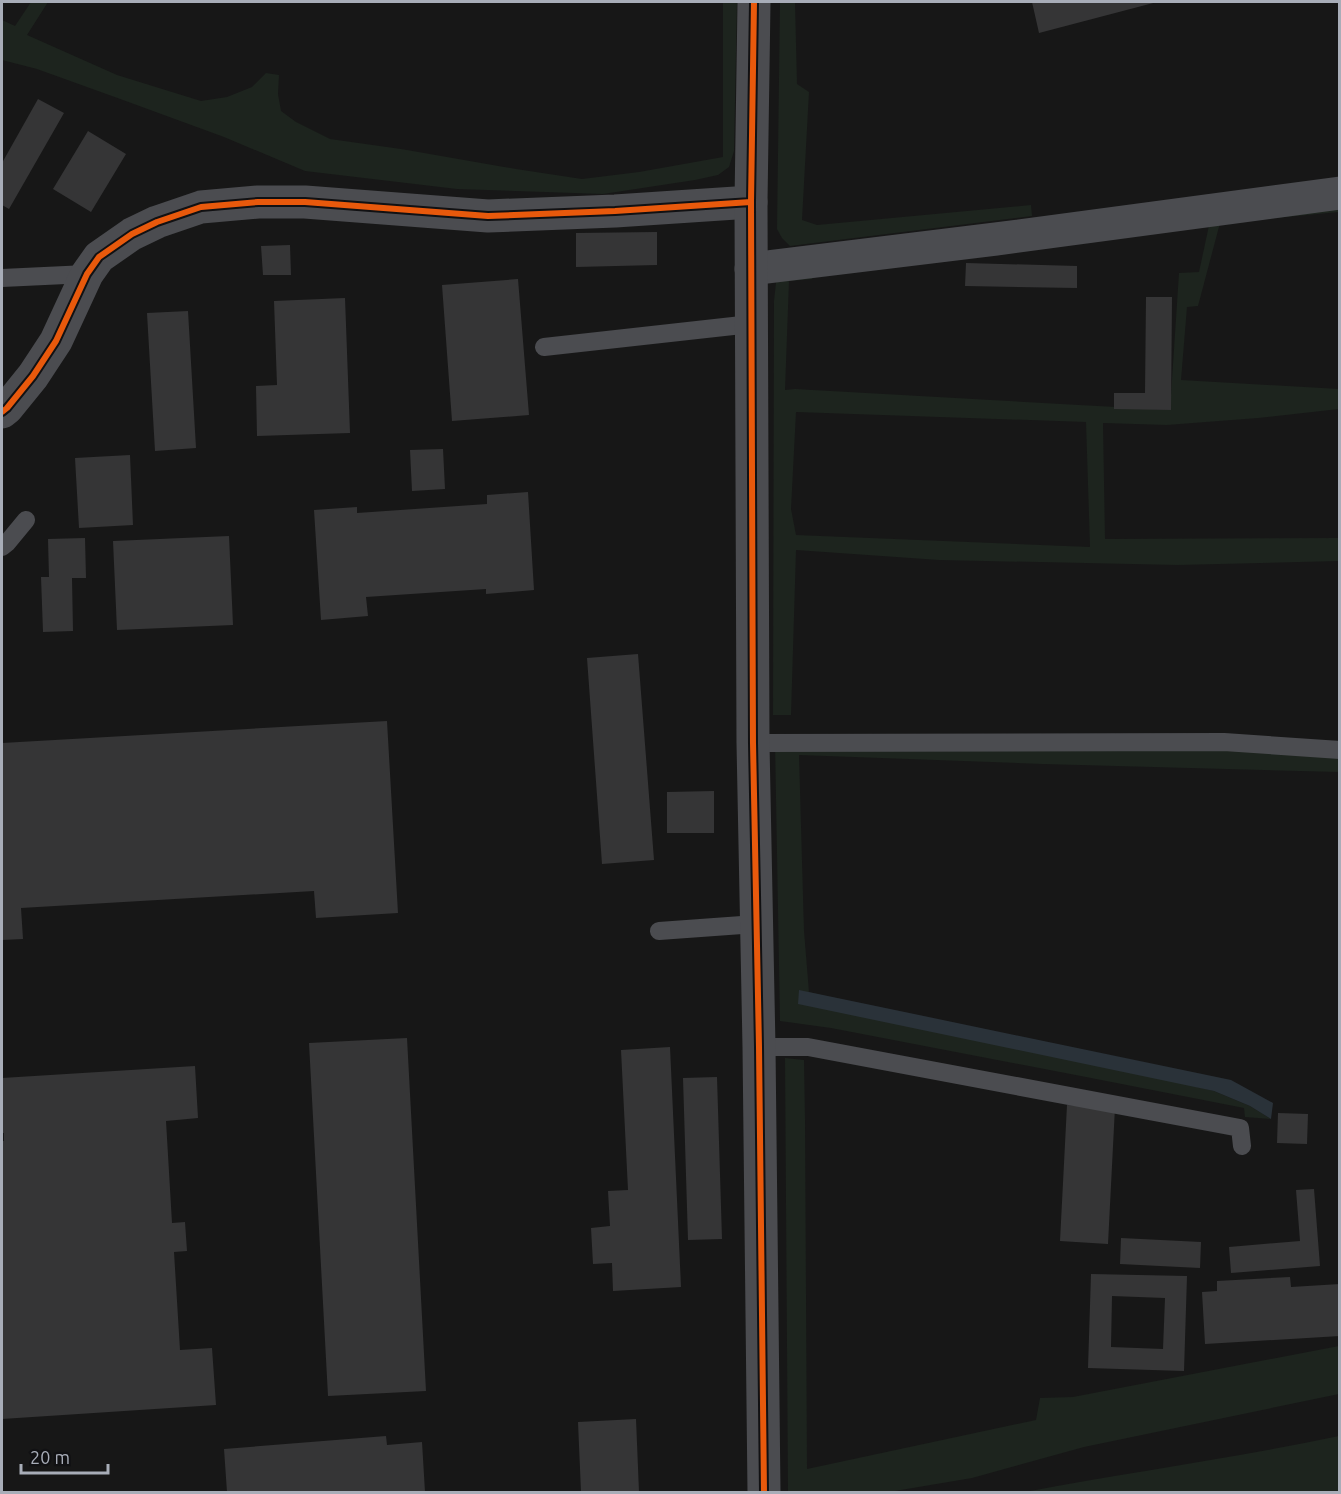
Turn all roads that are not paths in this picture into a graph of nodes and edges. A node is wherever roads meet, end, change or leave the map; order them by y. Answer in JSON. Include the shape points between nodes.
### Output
{"nodes":[{"id":1,"x":754,"y":2,"type":"edge"},
{"id":2,"x":1340,"y":193,"type":"edge"},
{"id":3,"x":751,"y":202,"type":"junction"},
{"id":4,"x":751,"y":269,"type":"junction"},
{"id":5,"x":87,"y":274,"type":"junction"},
{"id":6,"x":2,"y":278,"type":"edge"},
{"id":7,"x":751,"y":324,"type":"junction"},
{"id":8,"x":544,"y":347,"type":"dead end"},
{"id":9,"x":2,"y":412,"type":"edge"},
{"id":10,"x":26,"y":520,"type":"dead end"},
{"id":11,"x":2,"y":547,"type":"edge"},
{"id":12,"x":753,"y":743,"type":"junction"},
{"id":13,"x":1340,"y":750,"type":"edge"},
{"id":14,"x":756,"y":924,"type":"junction"},
{"id":15,"x":659,"y":931,"type":"dead end"},
{"id":16,"x":759,"y":1047,"type":"junction"},
{"id":17,"x":1242,"y":1146,"type":"dead end"},
{"id":18,"x":764,"y":1492,"type":"edge"}],
"edges":[{"from":1,"to":3,"type":"street"},
{"from":2,"to":4,"type":"street"},
{"from":3,"to":4,"type":"street"},
{"from":3,"to":5,"type":"street","via":[[488,216],[305,202],[201,207],[132,234],[99,257]]},
{"from":4,"to":7,"type":"street"},
{"from":5,"to":6,"type":"lane"},
{"from":5,"to":9,"type":"street","via":[[56,341]]},
{"from":7,"to":8,"type":"lane"},
{"from":7,"to":12,"type":"street"},
{"from":10,"to":11,"type":"lane"},
{"from":12,"to":13,"type":"lane","via":[[1224,742]]},
{"from":12,"to":14,"type":"street"},
{"from":14,"to":15,"type":"lane"},
{"from":14,"to":16,"type":"street"},
{"from":16,"to":17,"type":"lane","via":[[808,1047],[1240,1128]]},
{"from":16,"to":18,"type":"street"}]}
